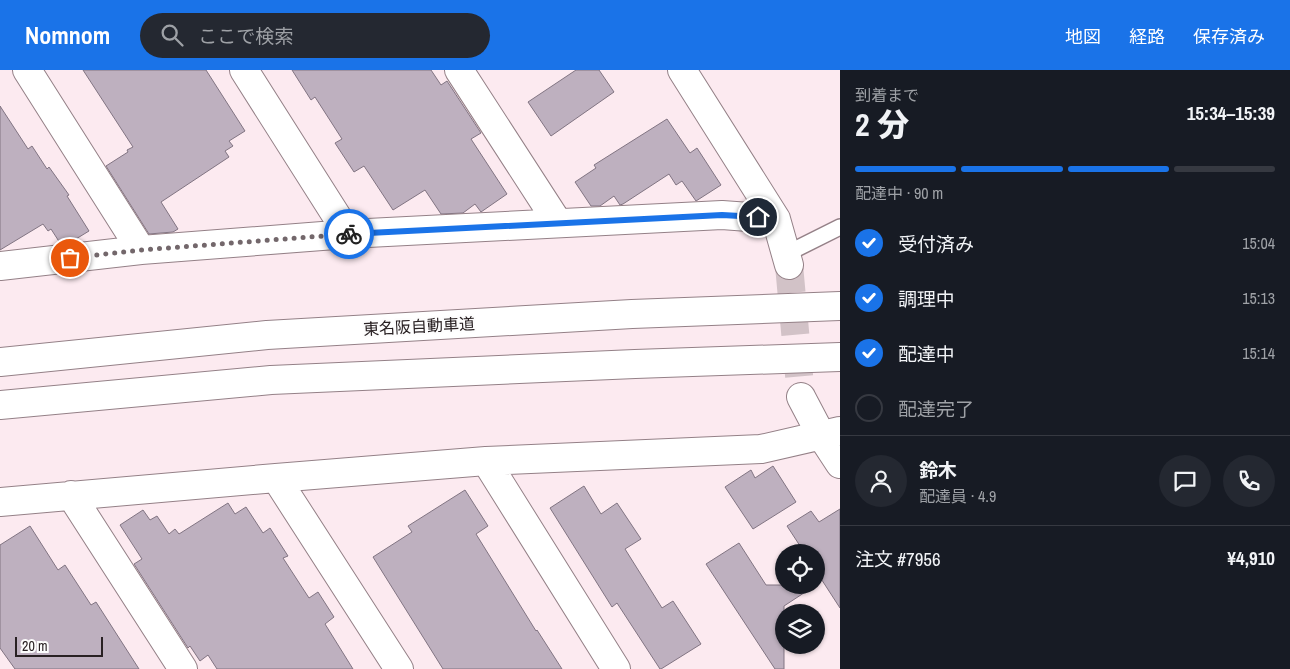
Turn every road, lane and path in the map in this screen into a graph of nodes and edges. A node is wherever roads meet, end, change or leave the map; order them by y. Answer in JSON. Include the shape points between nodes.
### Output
{"nodes":[{"id":1,"x":27,"y":70,"type":"edge"},
{"id":2,"x":244,"y":70,"type":"edge"},
{"id":3,"x":460,"y":70,"type":"edge"},
{"id":4,"x":682,"y":70,"type":"edge"},
{"id":5,"x":776,"y":218,"type":"junction"},
{"id":6,"x":558,"y":222,"type":"junction"},
{"id":7,"x":840,"y":227,"type":"edge"},
{"id":8,"x":348,"y":234,"type":"junction"},
{"id":9,"x":141,"y":250,"type":"junction"},
{"id":10,"x":787,"y":260,"type":"joint"},
{"id":11,"x":0,"y":266,"type":"edge"},
{"id":12,"x":840,"y":306,"type":"edge"},
{"id":13,"x":840,"y":356,"type":"edge"},
{"id":14,"x":0,"y":362,"type":"edge"},
{"id":15,"x":801,"y":397,"type":"tunnel mouth"},
{"id":16,"x":0,"y":405,"type":"edge"},
{"id":17,"x":830,"y":433,"type":"edge"},
{"id":18,"x":486,"y":461,"type":"junction"},
{"id":19,"x":840,"y":464,"type":"edge"},
{"id":20,"x":276,"y":478,"type":"junction"},
{"id":21,"x":71,"y":495,"type":"junction"},
{"id":22,"x":0,"y":502,"type":"edge"},
{"id":23,"x":615,"y":668,"type":"edge"},
{"id":24,"x":183,"y":669,"type":"edge"},
{"id":25,"x":399,"y":669,"type":"edge"}],
"edges":[{"from":1,"to":9,"type":"main road"},
{"from":2,"to":8,"type":"main road"},
{"from":3,"to":6,"type":"main road"},
{"from":4,"to":5,"type":"main road"},
{"from":5,"to":6,"type":"main road","via":[[722,215]]},
{"from":5,"to":10,"type":"main road"},
{"from":6,"to":8,"type":"main road"},
{"from":7,"to":10,"type":"lane"},
{"from":8,"to":9,"type":"main road"},
{"from":9,"to":11,"type":"main road"},
{"from":12,"to":14,"type":"main road","name":"東名阪自動車道","via":[[632,314],[267,335]]},
{"from":13,"to":16,"type":"main road","via":[[272,380]]},
{"from":15,"to":17,"type":"main road"},
{"from":17,"to":18,"type":"main road","via":[[761,449]]},
{"from":17,"to":19,"type":"main road"},
{"from":18,"to":20,"type":"main road"},
{"from":18,"to":23,"type":"main road"},
{"from":20,"to":21,"type":"main road"},
{"from":20,"to":25,"type":"main road"},
{"from":21,"to":22,"type":"main road"},
{"from":21,"to":24,"type":"main road"}]}
